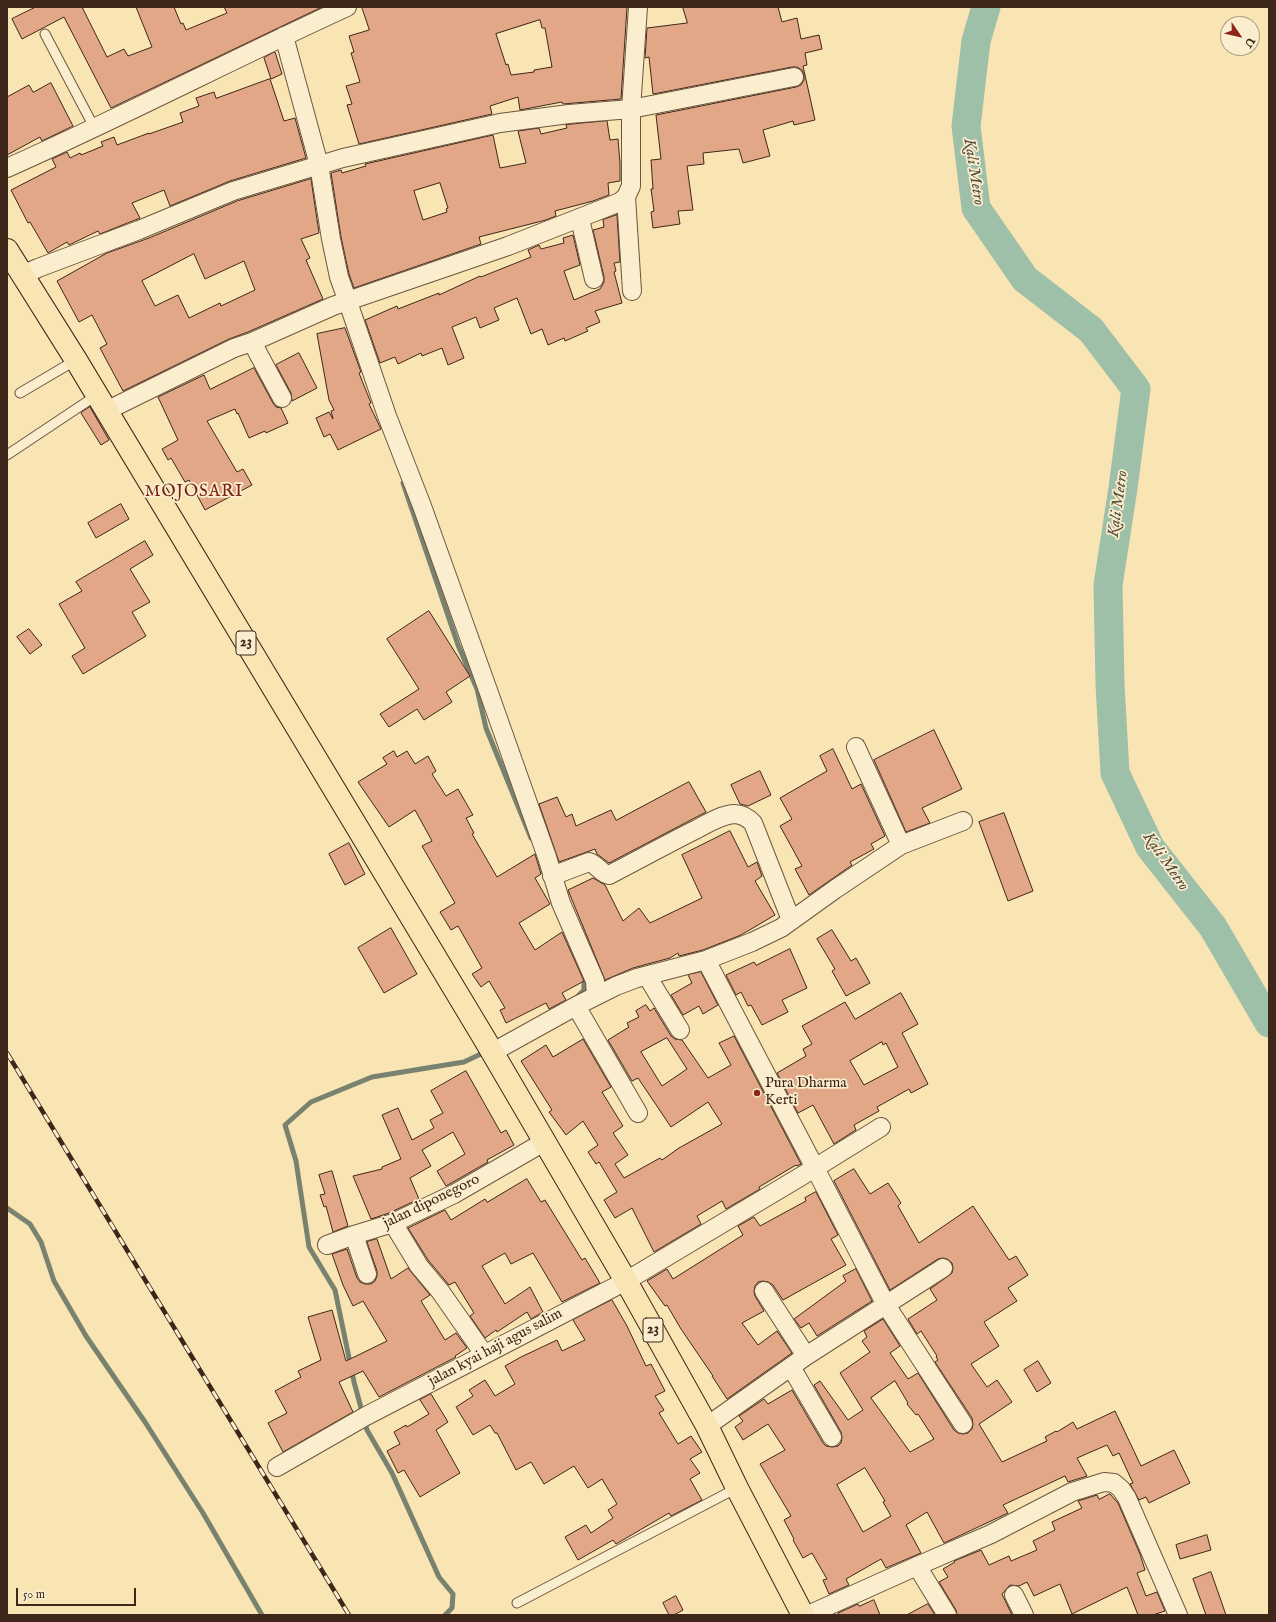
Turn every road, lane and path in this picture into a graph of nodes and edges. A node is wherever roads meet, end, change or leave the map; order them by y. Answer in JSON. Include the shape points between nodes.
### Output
{"nodes":[{"id":1,"x":347,"y":7,"type":"edge"},
{"id":2,"x":638,"y":7,"type":"edge"},
{"id":3,"x":45,"y":34,"type":"dead end"},
{"id":4,"x":281,"y":38,"type":"junction"},
{"id":5,"x":794,"y":77,"type":"dead end"},
{"id":6,"x":631,"y":109,"type":"junction"},
{"id":7,"x":95,"y":129,"type":"junction"},
{"id":8,"x":314,"y":166,"type":"junction"},
{"id":9,"x":7,"y":168,"type":"edge"},
{"id":10,"x":626,"y":197,"type":"junction"},
{"id":11,"x":580,"y":218,"type":"junction"},
{"id":12,"x":7,"y":250,"type":"edge"},
{"id":13,"x":22,"y":275,"type":"junction"},
{"id":14,"x":594,"y":279,"type":"dead end"},
{"id":15,"x":632,"y":291,"type":"dead end"},
{"id":16,"x":342,"y":304,"type":"junction"},
{"id":17,"x":252,"y":342,"type":"junction"},
{"id":18,"x":76,"y":360,"type":"junction"},
{"id":19,"x":20,"y":393,"type":"dead end"},
{"id":20,"x":282,"y":398,"type":"dead end"},
{"id":21,"x":102,"y":403,"type":"junction"},
{"id":22,"x":7,"y":455,"type":"edge"},
{"id":23,"x":856,"y":747,"type":"dead end"},
{"id":24,"x":963,"y":821,"type":"dead end"},
{"id":25,"x":902,"y":845,"type":"junction"},
{"id":26,"x":552,"y":876,"type":"junction"},
{"id":27,"x":791,"y":920,"type":"junction"},
{"id":28,"x":706,"y":960,"type":"junction"},
{"id":29,"x":647,"y":976,"type":"junction"},
{"id":30,"x":596,"y":996,"type":"junction"},
{"id":31,"x":576,"y":1006,"type":"junction"},
{"id":32,"x":680,"y":1030,"type":"dead end"},
{"id":33,"x":489,"y":1047,"type":"junction"},
{"id":34,"x":638,"y":1113,"type":"dead end"},
{"id":35,"x":881,"y":1127,"type":"dead end"},
{"id":36,"x":544,"y":1142,"type":"junction"},
{"id":37,"x":815,"y":1168,"type":"junction"},
{"id":38,"x":393,"y":1223,"type":"junction"},
{"id":39,"x":354,"y":1235,"type":"junction"},
{"id":40,"x":327,"y":1245,"type":"dead end"},
{"id":41,"x":943,"y":1268,"type":"dead end"},
{"id":42,"x":366,"y":1274,"type":"dead end"},
{"id":43,"x":626,"y":1281,"type":"junction"},
{"id":44,"x":764,"y":1291,"type":"dead end"},
{"id":45,"x":886,"y":1305,"type":"junction"},
{"id":46,"x":484,"y":1354,"type":"junction"},
{"id":47,"x":806,"y":1356,"type":"junction"},
{"id":48,"x":791,"y":1367,"type":"junction"},
{"id":49,"x":963,"y":1424,"type":"dead end"},
{"id":50,"x":707,"y":1426,"type":"junction"},
{"id":51,"x":832,"y":1437,"type":"dead end"},
{"id":52,"x":278,"y":1467,"type":"dead end"},
{"id":53,"x":737,"y":1488,"type":"junction"},
{"id":54,"x":917,"y":1566,"type":"junction"},
{"id":55,"x":1014,"y":1595,"type":"dead end"},
{"id":56,"x":517,"y":1603,"type":"dead end"},
{"id":57,"x":803,"y":1615,"type":"edge"},
{"id":58,"x":808,"y":1615,"type":"edge"},
{"id":59,"x":947,"y":1615,"type":"edge"},
{"id":60,"x":1024,"y":1615,"type":"edge"},
{"id":61,"x":1178,"y":1615,"type":"edge"}],
"edges":[{"from":1,"to":4,"type":"street"},
{"from":2,"to":6,"type":"street"},
{"from":3,"to":7,"type":"lane"},
{"from":4,"to":7,"type":"street"},
{"from":4,"to":8,"type":"street"},
{"from":5,"to":6,"type":"street"},
{"from":6,"to":8,"type":"street","via":[[500,123]]},
{"from":6,"to":10,"type":"street","via":[[631,186]]},
{"from":7,"to":9,"type":"street"},
{"from":8,"to":13,"type":"street","via":[[233,191]]},
{"from":8,"to":16,"type":"street","via":[[340,277]]},
{"from":10,"to":11,"type":"street","via":[[620,202]]},
{"from":10,"to":15,"type":"street"},
{"from":11,"to":14,"type":"street"},
{"from":11,"to":16,"type":"street"},
{"from":12,"to":13,"type":"highway","number":"23"},
{"from":13,"to":18,"type":"highway","number":"23"},
{"from":16,"to":17,"type":"street"},
{"from":16,"to":26,"type":"street","via":[[422,506]]},
{"from":17,"to":20,"type":"street"},
{"from":17,"to":21,"type":"street"},
{"from":18,"to":19,"type":"lane"},
{"from":18,"to":21,"type":"highway","number":"23"},
{"from":21,"to":22,"type":"lane"},
{"from":21,"to":33,"type":"highway","number":"23"},
{"from":23,"to":25,"type":"street"},
{"from":24,"to":25,"type":"street"},
{"from":25,"to":27,"type":"street"},
{"from":26,"to":27,"type":"street","via":[[588,862],[595,864],[602,873],[609,876],[722,816],[742,815],[753,823]]},
{"from":26,"to":30,"type":"street","via":[[595,981]]},
{"from":27,"to":28,"type":"street","via":[[781,928],[752,942]]},
{"from":28,"to":29,"type":"street"},
{"from":28,"to":37,"type":"street"},
{"from":29,"to":30,"type":"street","via":[[627,981]]},
{"from":29,"to":32,"type":"street"},
{"from":30,"to":31,"type":"street"},
{"from":31,"to":33,"type":"street"},
{"from":31,"to":34,"type":"street"},
{"from":33,"to":36,"type":"highway","number":"23"},
{"from":35,"to":37,"type":"street","name":"jalan kyai haji agus salim"},
{"from":36,"to":38,"type":"street","name":"jalan diponegoro","via":[[466,1187]]},
{"from":36,"to":43,"type":"highway","number":"23"},
{"from":37,"to":43,"type":"street","name":"jalan kyai haji agus salim"},
{"from":37,"to":45,"type":"street"},
{"from":38,"to":39,"type":"street","name":"jalan diponegoro"},
{"from":38,"to":46,"type":"street","via":[[419,1266],[440,1291]]},
{"from":39,"to":40,"type":"street","name":"jalan diponegoro"},
{"from":39,"to":42,"type":"street"},
{"from":41,"to":45,"type":"street"},
{"from":43,"to":46,"type":"street","name":"jalan kyai haji agus salim"},
{"from":43,"to":50,"type":"highway","number":"23"},
{"from":44,"to":47,"type":"street"},
{"from":45,"to":47,"type":"street"},
{"from":45,"to":49,"type":"street"},
{"from":46,"to":52,"type":"street","name":"jalan kyai haji agus salim","via":[[366,1416]]},
{"from":47,"to":48,"type":"street"},
{"from":48,"to":50,"type":"street"},
{"from":48,"to":51,"type":"street"},
{"from":50,"to":53,"type":"highway","number":"23"},
{"from":53,"to":56,"type":"lane"},
{"from":53,"to":57,"type":"highway","number":"23"},
{"from":54,"to":58,"type":"street"},
{"from":54,"to":59,"type":"street"},
{"from":54,"to":61,"type":"street","via":[[991,1534],[1072,1492],[1104,1482],[1114,1483],[1128,1498]]},
{"from":55,"to":60,"type":"street"}]}
